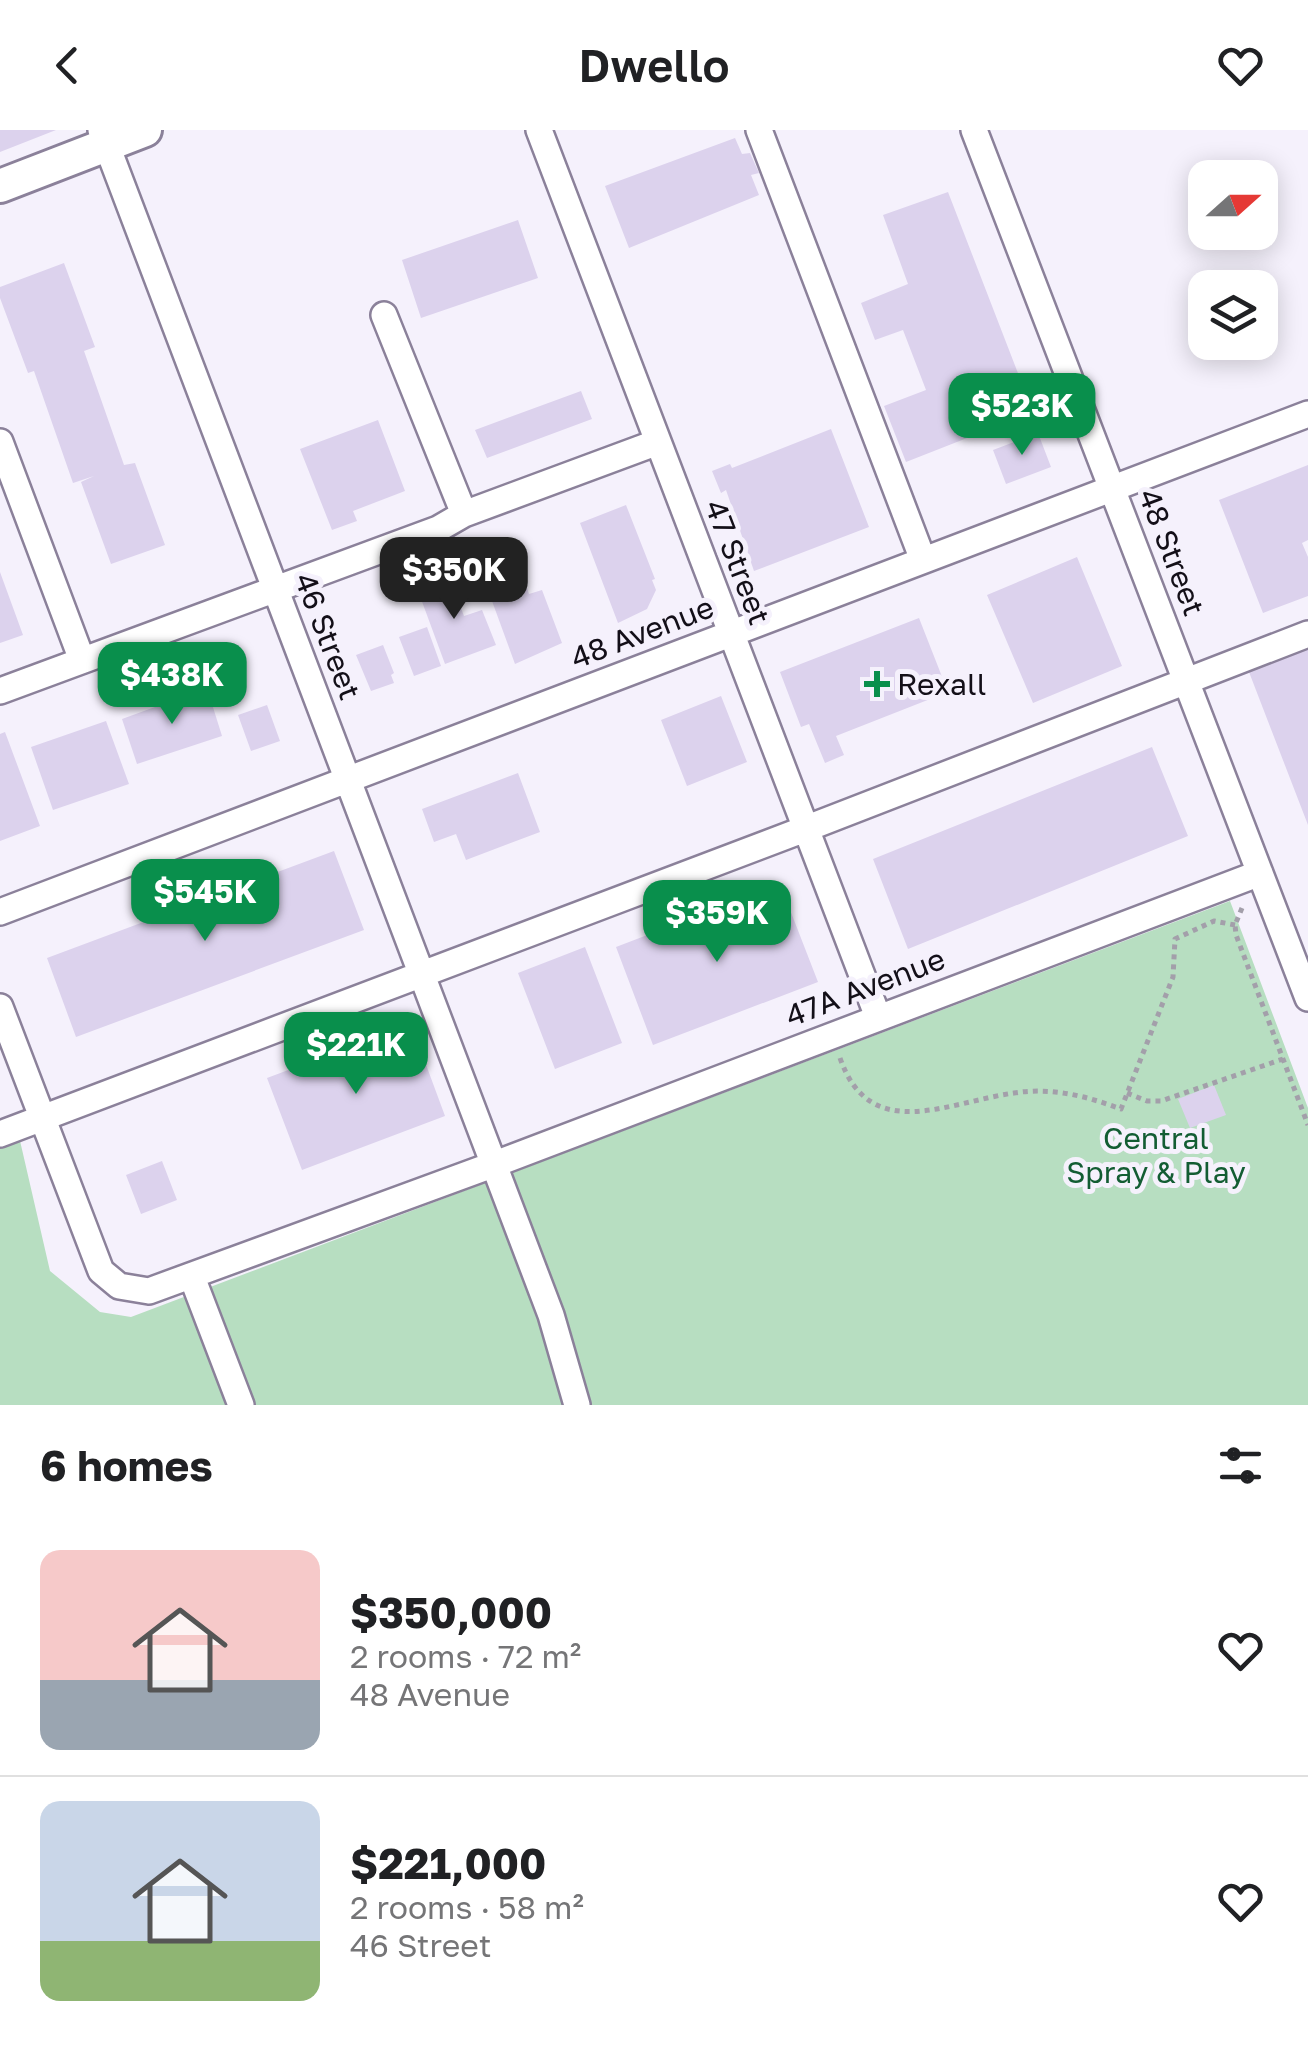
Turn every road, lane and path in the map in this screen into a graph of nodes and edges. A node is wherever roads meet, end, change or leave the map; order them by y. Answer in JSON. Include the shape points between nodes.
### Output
{"nodes":[{"id":1,"x":145,"y":130,"type":"edge"},
{"id":2,"x":540,"y":130,"type":"edge"},
{"id":3,"x":759,"y":130,"type":"edge"},
{"id":4,"x":974,"y":130,"type":"edge"},
{"id":5,"x":103,"y":137,"type":"edge"},
{"id":6,"x":0,"y":186,"type":"edge"},
{"id":7,"x":384,"y":314,"type":"dead end"},
{"id":8,"x":1308,"y":414,"type":"edge"},
{"id":9,"x":0,"y":442,"type":"edge"},
{"id":10,"x":658,"y":442,"type":"junction"},
{"id":11,"x":1112,"y":488,"type":"junction"},
{"id":12,"x":464,"y":514,"type":"junction"},
{"id":13,"x":924,"y":560,"type":"junction"},
{"id":14,"x":276,"y":588,"type":"junction"},
{"id":15,"x":730,"y":633,"type":"junction"},
{"id":16,"x":1308,"y":634,"type":"edge"},
{"id":17,"x":82,"y":660,"type":"junction"},
{"id":18,"x":1188,"y":682,"type":"junction"},
{"id":19,"x":0,"y":691,"type":"edge"},
{"id":20,"x":348,"y":779,"type":"junction"},
{"id":21,"x":806,"y":829,"type":"junction"},
{"id":22,"x":1260,"y":873,"type":"junction"},
{"id":23,"x":0,"y":912,"type":"edge"},
{"id":24,"x":1239,"y":914,"type":"dead end"},
{"id":25,"x":1235,"y":925,"type":"junction"},
{"id":26,"x":421,"y":972,"type":"junction"},
{"id":27,"x":1308,"y":998,"type":"edge"},
{"id":28,"x":0,"y":1007,"type":"edge"},
{"id":29,"x":878,"y":1016,"type":"junction"},
{"id":30,"x":840,"y":1058,"type":"dead end"},
{"id":31,"x":1283,"y":1060,"type":"junction"},
{"id":32,"x":1127,"y":1093,"type":"junction"},
{"id":33,"x":42,"y":1118,"type":"junction"},
{"id":34,"x":1308,"y":1125,"type":"edge"},
{"id":35,"x":0,"y":1134,"type":"edge"},
{"id":36,"x":494,"y":1164,"type":"junction"},
{"id":37,"x":192,"y":1277,"type":"junction"},
{"id":38,"x":241,"y":1405,"type":"edge"},
{"id":39,"x":577,"y":1405,"type":"edge"}],
"edges":[{"from":1,"to":5,"type":"main road"},
{"from":2,"to":10,"type":"street","name":"47 Street"},
{"from":3,"to":13,"type":"street"},
{"from":4,"to":11,"type":"street","name":"48 Street"},
{"from":5,"to":6,"type":"main road"},
{"from":5,"to":14,"type":"street","name":"46 Street"},
{"from":7,"to":12,"type":"street"},
{"from":8,"to":11,"type":"street","name":"48 Avenue"},
{"from":9,"to":17,"type":"street"},
{"from":10,"to":12,"type":"street"},
{"from":10,"to":15,"type":"street","name":"47 Street"},
{"from":11,"to":13,"type":"street","name":"48 Avenue"},
{"from":11,"to":18,"type":"street","name":"48 Street"},
{"from":12,"to":14,"type":"street"},
{"from":13,"to":15,"type":"street","name":"48 Avenue"},
{"from":14,"to":17,"type":"street"},
{"from":14,"to":20,"type":"street","name":"46 Street"},
{"from":15,"to":20,"type":"street","name":"48 Avenue"},
{"from":15,"to":21,"type":"street","name":"47 Street"},
{"from":16,"to":18,"type":"street"},
{"from":17,"to":19,"type":"street"},
{"from":18,"to":21,"type":"street"},
{"from":18,"to":22,"type":"street","name":"48 Street"},
{"from":20,"to":23,"type":"street","name":"48 Avenue"},
{"from":20,"to":26,"type":"street","name":"46 Street"},
{"from":21,"to":26,"type":"street"},
{"from":21,"to":29,"type":"street","name":"47 Street"},
{"from":22,"to":27,"type":"street","name":"48 Street"},
{"from":22,"to":29,"type":"street","name":"47A Avenue"},
{"from":24,"to":25,"type":"path"},
{"from":25,"to":31,"type":"path"},
{"from":25,"to":32,"type":"path","via":[[1214,921],[1175,939],[1173,977]]},
{"from":26,"to":33,"type":"street"},
{"from":26,"to":36,"type":"street","name":"46 Street"},
{"from":28,"to":33,"type":"street"},
{"from":29,"to":36,"type":"street","name":"47A Avenue"},
{"from":30,"to":32,"type":"path","via":[[854,1088],[886,1110],[944,1108],[1016,1092],[1082,1094],[1121,1109]]},
{"from":31,"to":32,"type":"path","via":[[1161,1101]]},
{"from":31,"to":34,"type":"path"},
{"from":33,"to":35,"type":"street"},
{"from":33,"to":37,"type":"street","name":"47A Avenue","via":[[108,1280],[149,1291]]},
{"from":36,"to":37,"type":"street","name":"47A Avenue"},
{"from":36,"to":39,"type":"street"},
{"from":37,"to":38,"type":"street"}]}
